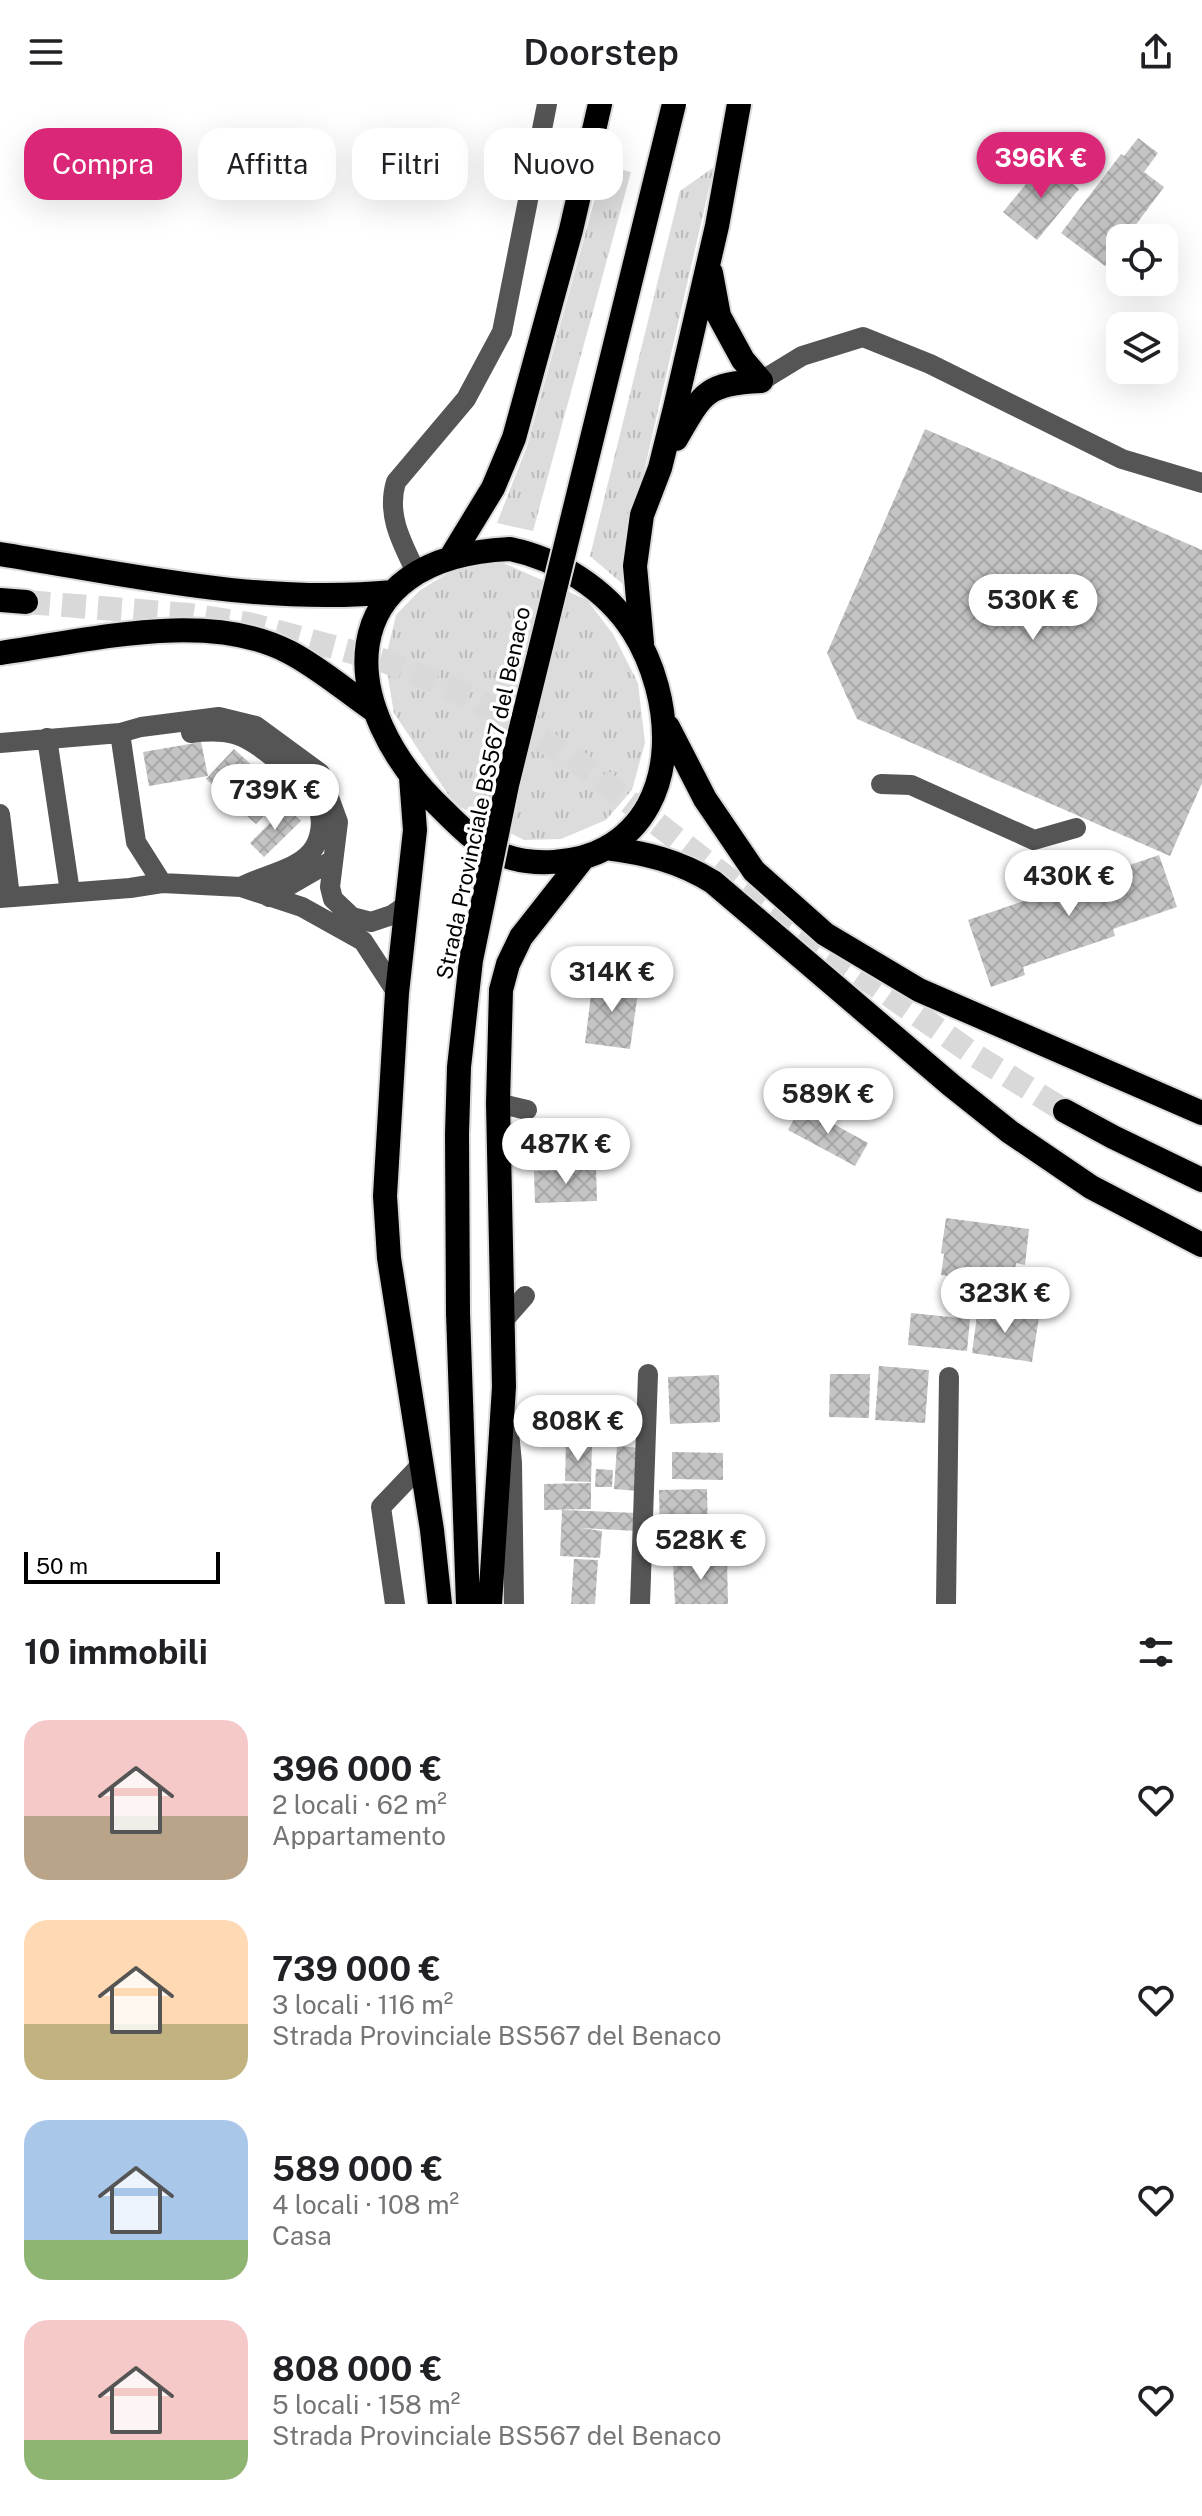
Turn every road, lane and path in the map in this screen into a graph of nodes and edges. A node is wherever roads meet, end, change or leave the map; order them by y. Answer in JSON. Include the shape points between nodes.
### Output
{"nodes":[{"id":1,"x":547,"y":104,"type":"edge"},
{"id":2,"x":600,"y":104,"type":"edge"},
{"id":3,"x":674,"y":104,"type":"edge"},
{"id":4,"x":739,"y":104,"type":"edge"},
{"id":5,"x":709,"y":264,"type":"junction"},
{"id":6,"x":761,"y":381,"type":"junction"},
{"id":7,"x":660,"y":468,"type":"junction"},
{"id":8,"x":1202,"y":483,"type":"edge"},
{"id":9,"x":0,"y":554,"type":"edge"},
{"id":10,"x":451,"y":557,"type":"junction"},
{"id":11,"x":416,"y":572,"type":"junction"},
{"id":12,"x":393,"y":592,"type":"junction"},
{"id":13,"x":0,"y":600,"type":"edge"},
{"id":14,"x":26,"y":602,"type":"tunnel mouth"},
{"id":15,"x":643,"y":649,"type":"junction"},
{"id":16,"x":0,"y":653,"type":"edge"},
{"id":17,"x":375,"y":711,"type":"junction"},
{"id":18,"x":663,"y":718,"type":"junction"},
{"id":19,"x":120,"y":733,"type":"junction"},
{"id":20,"x":47,"y":738,"type":"junction"},
{"id":21,"x":0,"y":743,"type":"edge"},
{"id":22,"x":411,"y":777,"type":"junction"},
{"id":23,"x":881,"y":784,"type":"dead end"},
{"id":24,"x":0,"y":814,"type":"edge"},
{"id":25,"x":1076,"y":828,"type":"dead end"},
{"id":26,"x":595,"y":853,"type":"junction"},
{"id":27,"x":333,"y":860,"type":"junction"},
{"id":28,"x":162,"y":883,"type":"junction"},
{"id":29,"x":241,"y":887,"type":"junction"},
{"id":30,"x":70,"y":892,"type":"junction"},
{"id":31,"x":269,"y":897,"type":"junction"},
{"id":32,"x":5,"y":898,"type":"edge"},
{"id":33,"x":408,"y":904,"type":"junction"},
{"id":34,"x":397,"y":993,"type":"junction"},
{"id":35,"x":498,"y":1103,"type":"junction"},
{"id":36,"x":527,"y":1110,"type":"dead end"},
{"id":37,"x":1065,"y":1111,"type":"tunnel mouth"},
{"id":38,"x":1202,"y":1113,"type":"edge"},
{"id":39,"x":1202,"y":1180,"type":"edge"},
{"id":40,"x":1202,"y":1245,"type":"edge"},
{"id":41,"x":525,"y":1296,"type":"dead end"},
{"id":42,"x":503,"y":1321,"type":"junction"},
{"id":43,"x":648,"y":1374,"type":"dead end"},
{"id":44,"x":949,"y":1377,"type":"dead end"},
{"id":45,"x":504,"y":1387,"type":"junction"},
{"id":46,"x":422,"y":1464,"type":"junction"},
{"id":47,"x":395,"y":1604,"type":"edge"},
{"id":48,"x":440,"y":1604,"type":"edge"},
{"id":49,"x":468,"y":1604,"type":"edge"},
{"id":50,"x":490,"y":1604,"type":"edge"},
{"id":51,"x":514,"y":1604,"type":"edge"},
{"id":52,"x":640,"y":1604,"type":"edge"},
{"id":53,"x":946,"y":1604,"type":"edge"}],
"edges":[{"from":1,"to":11,"type":"street","via":[[502,332],[466,399],[396,482],[392,494],[398,535]]},
{"from":2,"to":10,"type":"highway","via":[[514,438],[493,488]]},
{"from":3,"to":49,"type":"highway","name":"Strada Provinciale BS567 del Benaco","bridge":true,"via":[[511,769],[471,960],[457,1120]]},
{"from":4,"to":5,"type":"highway"},
{"from":5,"to":6,"type":"highway","via":[[719,316]]},
{"from":5,"to":7,"type":"highway"},
{"from":6,"to":7,"type":"highway","via":[[712,387]]},
{"from":6,"to":8,"type":"street","via":[[802,356],[863,337],[930,364],[1122,459]]},
{"from":7,"to":15,"type":"highway","via":[[642,515],[635,566]]},
{"from":9,"to":12,"type":"highway","via":[[250,593],[317,597]]},
{"from":10,"to":11,"type":"highway"},
{"from":10,"to":15,"type":"highway","via":[[510,549],[549,561],[603,598]]},
{"from":11,"to":12,"type":"highway"},
{"from":12,"to":17,"type":"highway","via":[[368,642],[366,675]]},
{"from":13,"to":14,"type":"highway"},
{"from":15,"to":18,"type":"highway"},
{"from":16,"to":17,"type":"highway","via":[[141,633],[231,634],[288,651]]},
{"from":17,"to":22,"type":"highway"},
{"from":18,"to":26,"type":"highway","via":[[664,763],[655,789],[633,826]]},
{"from":18,"to":38,"type":"highway","via":[[705,799],[754,871],[825,934],[919,990]]},
{"from":19,"to":20,"type":"street"},
{"from":19,"to":27,"type":"street","via":[[219,717],[256,726],[320,773],[338,822]]},
{"from":19,"to":28,"type":"street","via":[[136,842]]},
{"from":19,"to":29,"type":"street","via":[[147,740],[212,730],[235,734],[262,749],[309,795],[318,808],[321,828],[312,851],[292,867]]},
{"from":20,"to":21,"type":"street"},
{"from":20,"to":30,"type":"street"},
{"from":22,"to":26,"type":"highway","via":[[464,831],[500,854],[537,861]]},
{"from":22,"to":33,"type":"highway","via":[[415,830]]},
{"from":23,"to":25,"type":"street","via":[[911,785],[1034,840]]},
{"from":24,"to":32,"type":"street"},
{"from":26,"to":35,"type":"highway","via":[[521,937],[508,964],[501,990]]},
{"from":26,"to":40,"type":"highway","via":[[672,860],[713,882],[1010,1132],[1091,1187]]},
{"from":27,"to":31,"type":"street"},
{"from":27,"to":33,"type":"street","via":[[333,899],[352,917],[371,922]]},
{"from":28,"to":29,"type":"street"},
{"from":28,"to":30,"type":"street"},
{"from":29,"to":31,"type":"street"},
{"from":30,"to":32,"type":"street"},
{"from":31,"to":34,"type":"street","via":[[302,907],[363,941]]},
{"from":33,"to":34,"type":"highway"},
{"from":34,"to":46,"type":"highway","via":[[385,1196],[389,1258]]},
{"from":35,"to":36,"type":"street"},
{"from":35,"to":42,"type":"highway"},
{"from":37,"to":39,"type":"highway"},
{"from":41,"to":42,"type":"street"},
{"from":42,"to":45,"type":"highway"},
{"from":43,"to":52,"type":"street"},
{"from":44,"to":53,"type":"street"},
{"from":45,"to":50,"type":"highway"},
{"from":45,"to":51,"type":"street","via":[[512,1463]]},
{"from":46,"to":47,"type":"street","via":[[381,1507]]},
{"from":46,"to":48,"type":"highway"}]}
